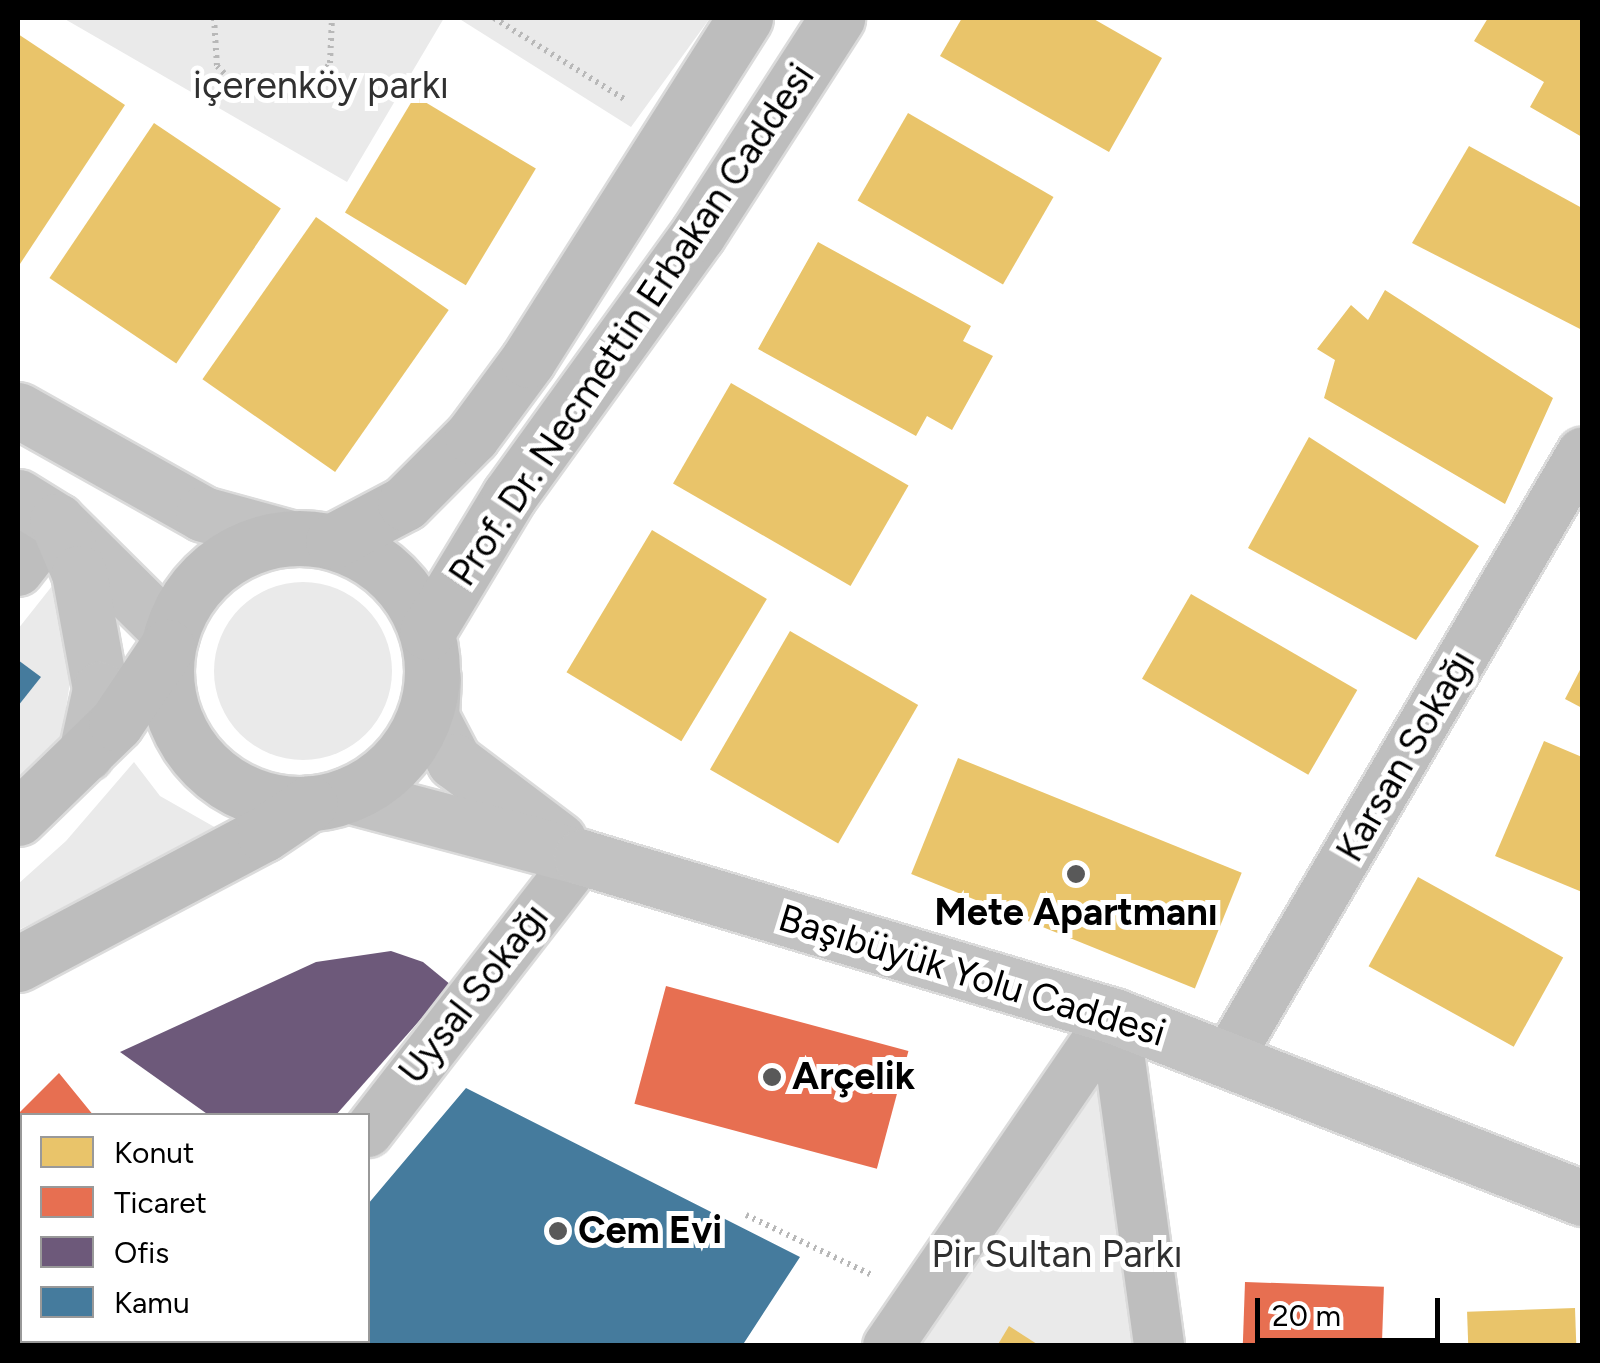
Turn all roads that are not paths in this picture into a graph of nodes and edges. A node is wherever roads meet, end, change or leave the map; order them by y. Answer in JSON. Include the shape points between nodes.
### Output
{"nodes":[{"id":1,"x":745,"y":18,"type":"edge"},
{"id":2,"x":837,"y":18,"type":"edge"},
{"id":3,"x":18,"y":410,"type":"edge"},
{"id":4,"x":1582,"y":453,"type":"edge"},
{"id":5,"x":37,"y":509,"type":"edge"},
{"id":6,"x":310,"y":539,"type":"junction"},
{"id":7,"x":18,"y":570,"type":"edge"},
{"id":8,"x":169,"y":641,"type":"junction"},
{"id":9,"x":430,"y":655,"type":"junction"},
{"id":10,"x":86,"y":753,"type":"junction"},
{"id":11,"x":329,"y":799,"type":"junction"},
{"id":12,"x":18,"y":818,"type":"edge"},
{"id":13,"x":581,"y":857,"type":"junction"},
{"id":14,"x":18,"y":964,"type":"edge"},
{"id":15,"x":1114,"y":1016,"type":"junction"},
{"id":16,"x":1229,"y":1057,"type":"junction"},
{"id":17,"x":370,"y":1129,"type":"edge"},
{"id":18,"x":1582,"y":1198,"type":"edge"},
{"id":19,"x":888,"y":1346,"type":"edge"},
{"id":20,"x":1160,"y":1346,"type":"edge"}],
"edges":[{"from":1,"to":6,"type":"main road","name":"Prof. Dr. Necmettin Erbakan Caddesi","via":[[528,360],[463,448],[405,503]]},
{"from":2,"to":9,"type":"main road","name":"Prof. Dr. Necmettin Erbakan Caddesi","via":[[698,234],[509,496]]},
{"from":3,"to":6,"type":"main road","via":[[203,514]]},
{"from":4,"to":16,"type":"street","name":"Karsan Sokağı"},
{"from":5,"to":7,"type":"street"},
{"from":5,"to":8,"type":"main road"},
{"from":5,"to":10,"type":"main road","via":[[79,574],[100,689]]},
{"from":6,"to":8,"type":"main road","name":"Prof. Dr. Necmettin Erbakan Caddesi","via":[[245,549],[208,572],[182,606]]},
{"from":6,"to":9,"type":"main road","name":"Prof. Dr. Necmettin Erbakan Caddesi","via":[[374,560],[407,592]]},
{"from":8,"to":10,"type":"main road","name":"Prof. Dr. Necmettin Erbakan Caddesi","via":[[116,723]]},
{"from":8,"to":11,"type":"main road","via":[[166,687],[178,726],[200,760],[232,785],[269,801]]},
{"from":9,"to":11,"type":"main road","name":"Prof. Dr. Necmettin Erbakan Caddesi","via":[[425,715],[407,749],[380,776]]},
{"from":9,"to":13,"type":"main road","via":[[430,717],[454,760]]},
{"from":10,"to":12,"type":"main road","name":"Prof. Dr. Necmettin Erbakan Caddesi"},
{"from":11,"to":13,"type":"main road","name":"Başıbüyük Yolu Caddesi"},
{"from":11,"to":14,"type":"main road","name":"Prof. Dr. Necmettin Erbakan Caddesi"},
{"from":13,"to":15,"type":"main road","name":"Başıbüyük Yolu Caddesi"},
{"from":13,"to":17,"type":"street","name":"Uysal Sokağı"},
{"from":15,"to":16,"type":"main road","name":"Başıbüyük Yolu Caddesi"},
{"from":15,"to":19,"type":"street"},
{"from":15,"to":20,"type":"street"},
{"from":16,"to":18,"type":"main road","name":"Başıbüyük Yolu Caddesi"}]}
